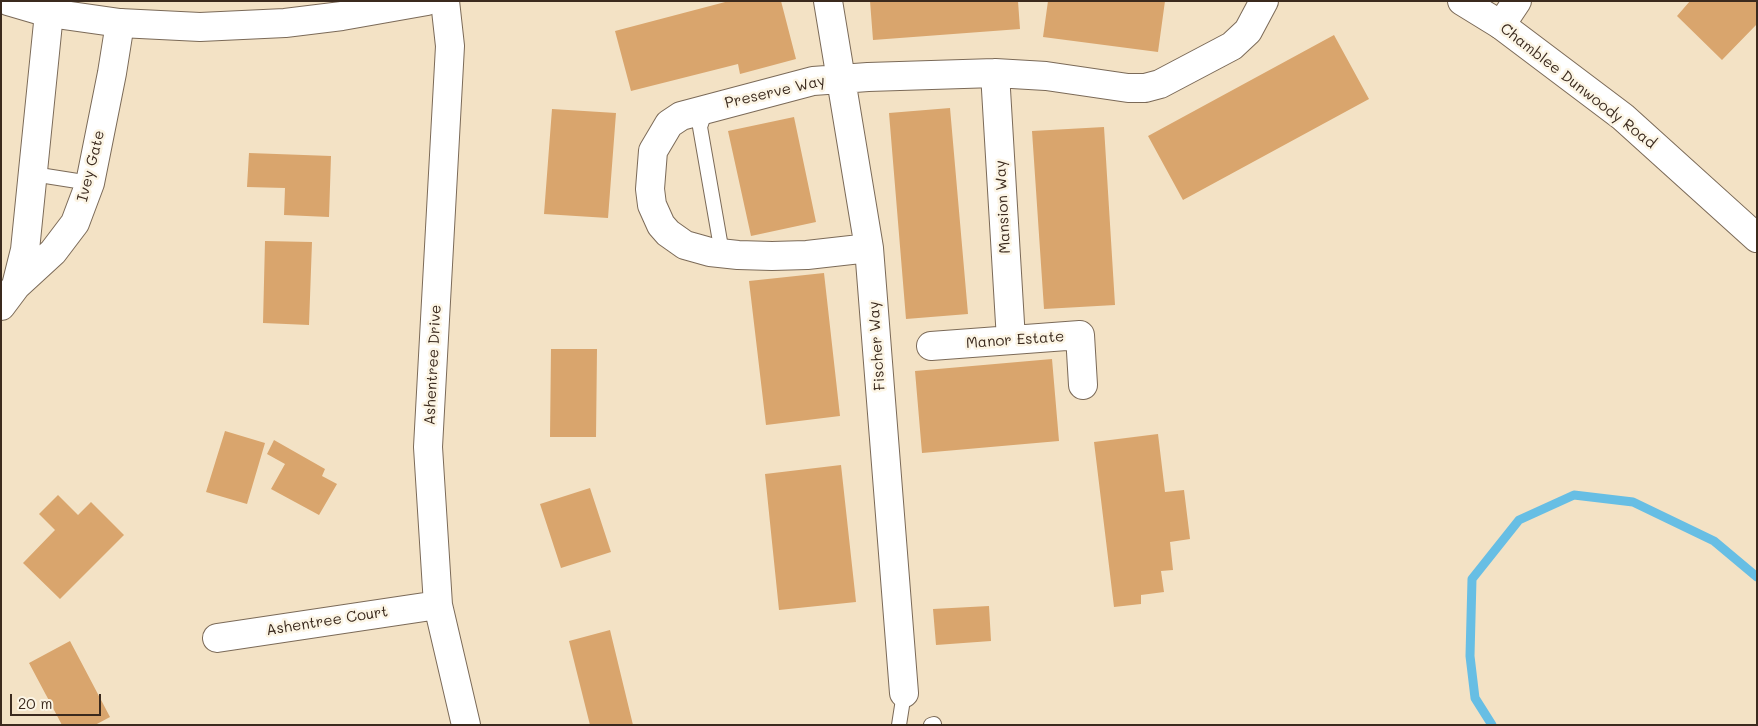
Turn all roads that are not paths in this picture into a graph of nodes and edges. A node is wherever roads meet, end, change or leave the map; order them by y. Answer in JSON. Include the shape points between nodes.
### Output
{"nodes":[{"id":1,"x":8,"y":1,"type":"edge"},
{"id":2,"x":427,"y":1,"type":"edge"},
{"id":3,"x":445,"y":1,"type":"edge"},
{"id":4,"x":828,"y":1,"type":"edge"},
{"id":5,"x":1264,"y":1,"type":"edge"},
{"id":6,"x":1462,"y":1,"type":"edge"},
{"id":7,"x":1516,"y":1,"type":"edge"},
{"id":8,"x":49,"y":13,"type":"junction"},
{"id":9,"x":120,"y":23,"type":"junction"},
{"id":10,"x":1501,"y":25,"type":"junction"},
{"id":11,"x":995,"y":73,"type":"junction"},
{"id":12,"x":842,"y":78,"type":"junction"},
{"id":13,"x":712,"y":107,"type":"junction"},
{"id":14,"x":33,"y":174,"type":"junction"},
{"id":15,"x":90,"y":183,"type":"junction"},
{"id":16,"x":1757,"y":238,"type":"edge"},
{"id":17,"x":869,"y":248,"type":"junction"},
{"id":18,"x":722,"y":253,"type":"junction"},
{"id":19,"x":9,"y":296,"type":"edge"},
{"id":20,"x":1011,"y":340,"type":"junction"},
{"id":21,"x":931,"y":346,"type":"dead end"},
{"id":22,"x":1084,"y":385,"type":"dead end"},
{"id":23,"x":438,"y":605,"type":"junction"},
{"id":24,"x":216,"y":638,"type":"dead end"},
{"id":25,"x":904,"y":692,"type":"joint"},
{"id":26,"x":466,"y":725,"type":"edge"},
{"id":27,"x":899,"y":725,"type":"edge"}],
"edges":[{"from":1,"to":8,"type":"street"},
{"from":2,"to":9,"type":"street","via":[[285,23],[200,28]]},
{"from":3,"to":23,"type":"street","name":"Ashentree Drive","via":[[450,46],[428,447]]},
{"from":4,"to":12,"type":"street","name":"Fischer Way"},
{"from":5,"to":11,"type":"street","name":"Preserve Way","via":[[1248,30],[1232,46],[1160,84],[1128,88],[1046,76]]},
{"from":6,"to":10,"type":"street","name":"Chamblee Dunwoody Road"},
{"from":7,"to":10,"type":"street"},
{"from":8,"to":9,"type":"street"},
{"from":8,"to":14,"type":"street","name":"Ivey Gate"},
{"from":9,"to":15,"type":"street","name":"Ivey Gate"},
{"from":10,"to":16,"type":"street","name":"Chamblee Dunwoody Road","via":[[1623,117]]},
{"from":11,"to":12,"type":"street","name":"Preserve Way"},
{"from":11,"to":20,"type":"street","name":"Mansion Way"},
{"from":12,"to":13,"type":"street","name":"Preserve Way","via":[[813,81]]},
{"from":12,"to":17,"type":"street","name":"Fischer Way"},
{"from":13,"to":18,"type":"lane","via":[[700,127]]},
{"from":13,"to":18,"type":"street","name":"Preserve Way","via":[[681,116],[669,124],[653,151],[650,189],[652,205],[668,233],[685,245]]},
{"from":14,"to":15,"type":"lane"},
{"from":14,"to":19,"type":"street","name":"Ivey Gate","via":[[25,250]]},
{"from":15,"to":19,"type":"street","name":"Ivey Gate","via":[[75,223],[65,238]]},
{"from":17,"to":18,"type":"street","name":"Preserve Way","via":[[807,255],[738,256]]},
{"from":17,"to":25,"type":"street","name":"Fischer Way"},
{"from":20,"to":21,"type":"street","name":"Manor Estate"},
{"from":20,"to":22,"type":"street","name":"Manor Estate","via":[[1080,335]]},
{"from":23,"to":24,"type":"street","name":"Ashentree Court"},
{"from":23,"to":26,"type":"street","name":"Ashentree Drive"},
{"from":25,"to":27,"type":"lane"}]}
